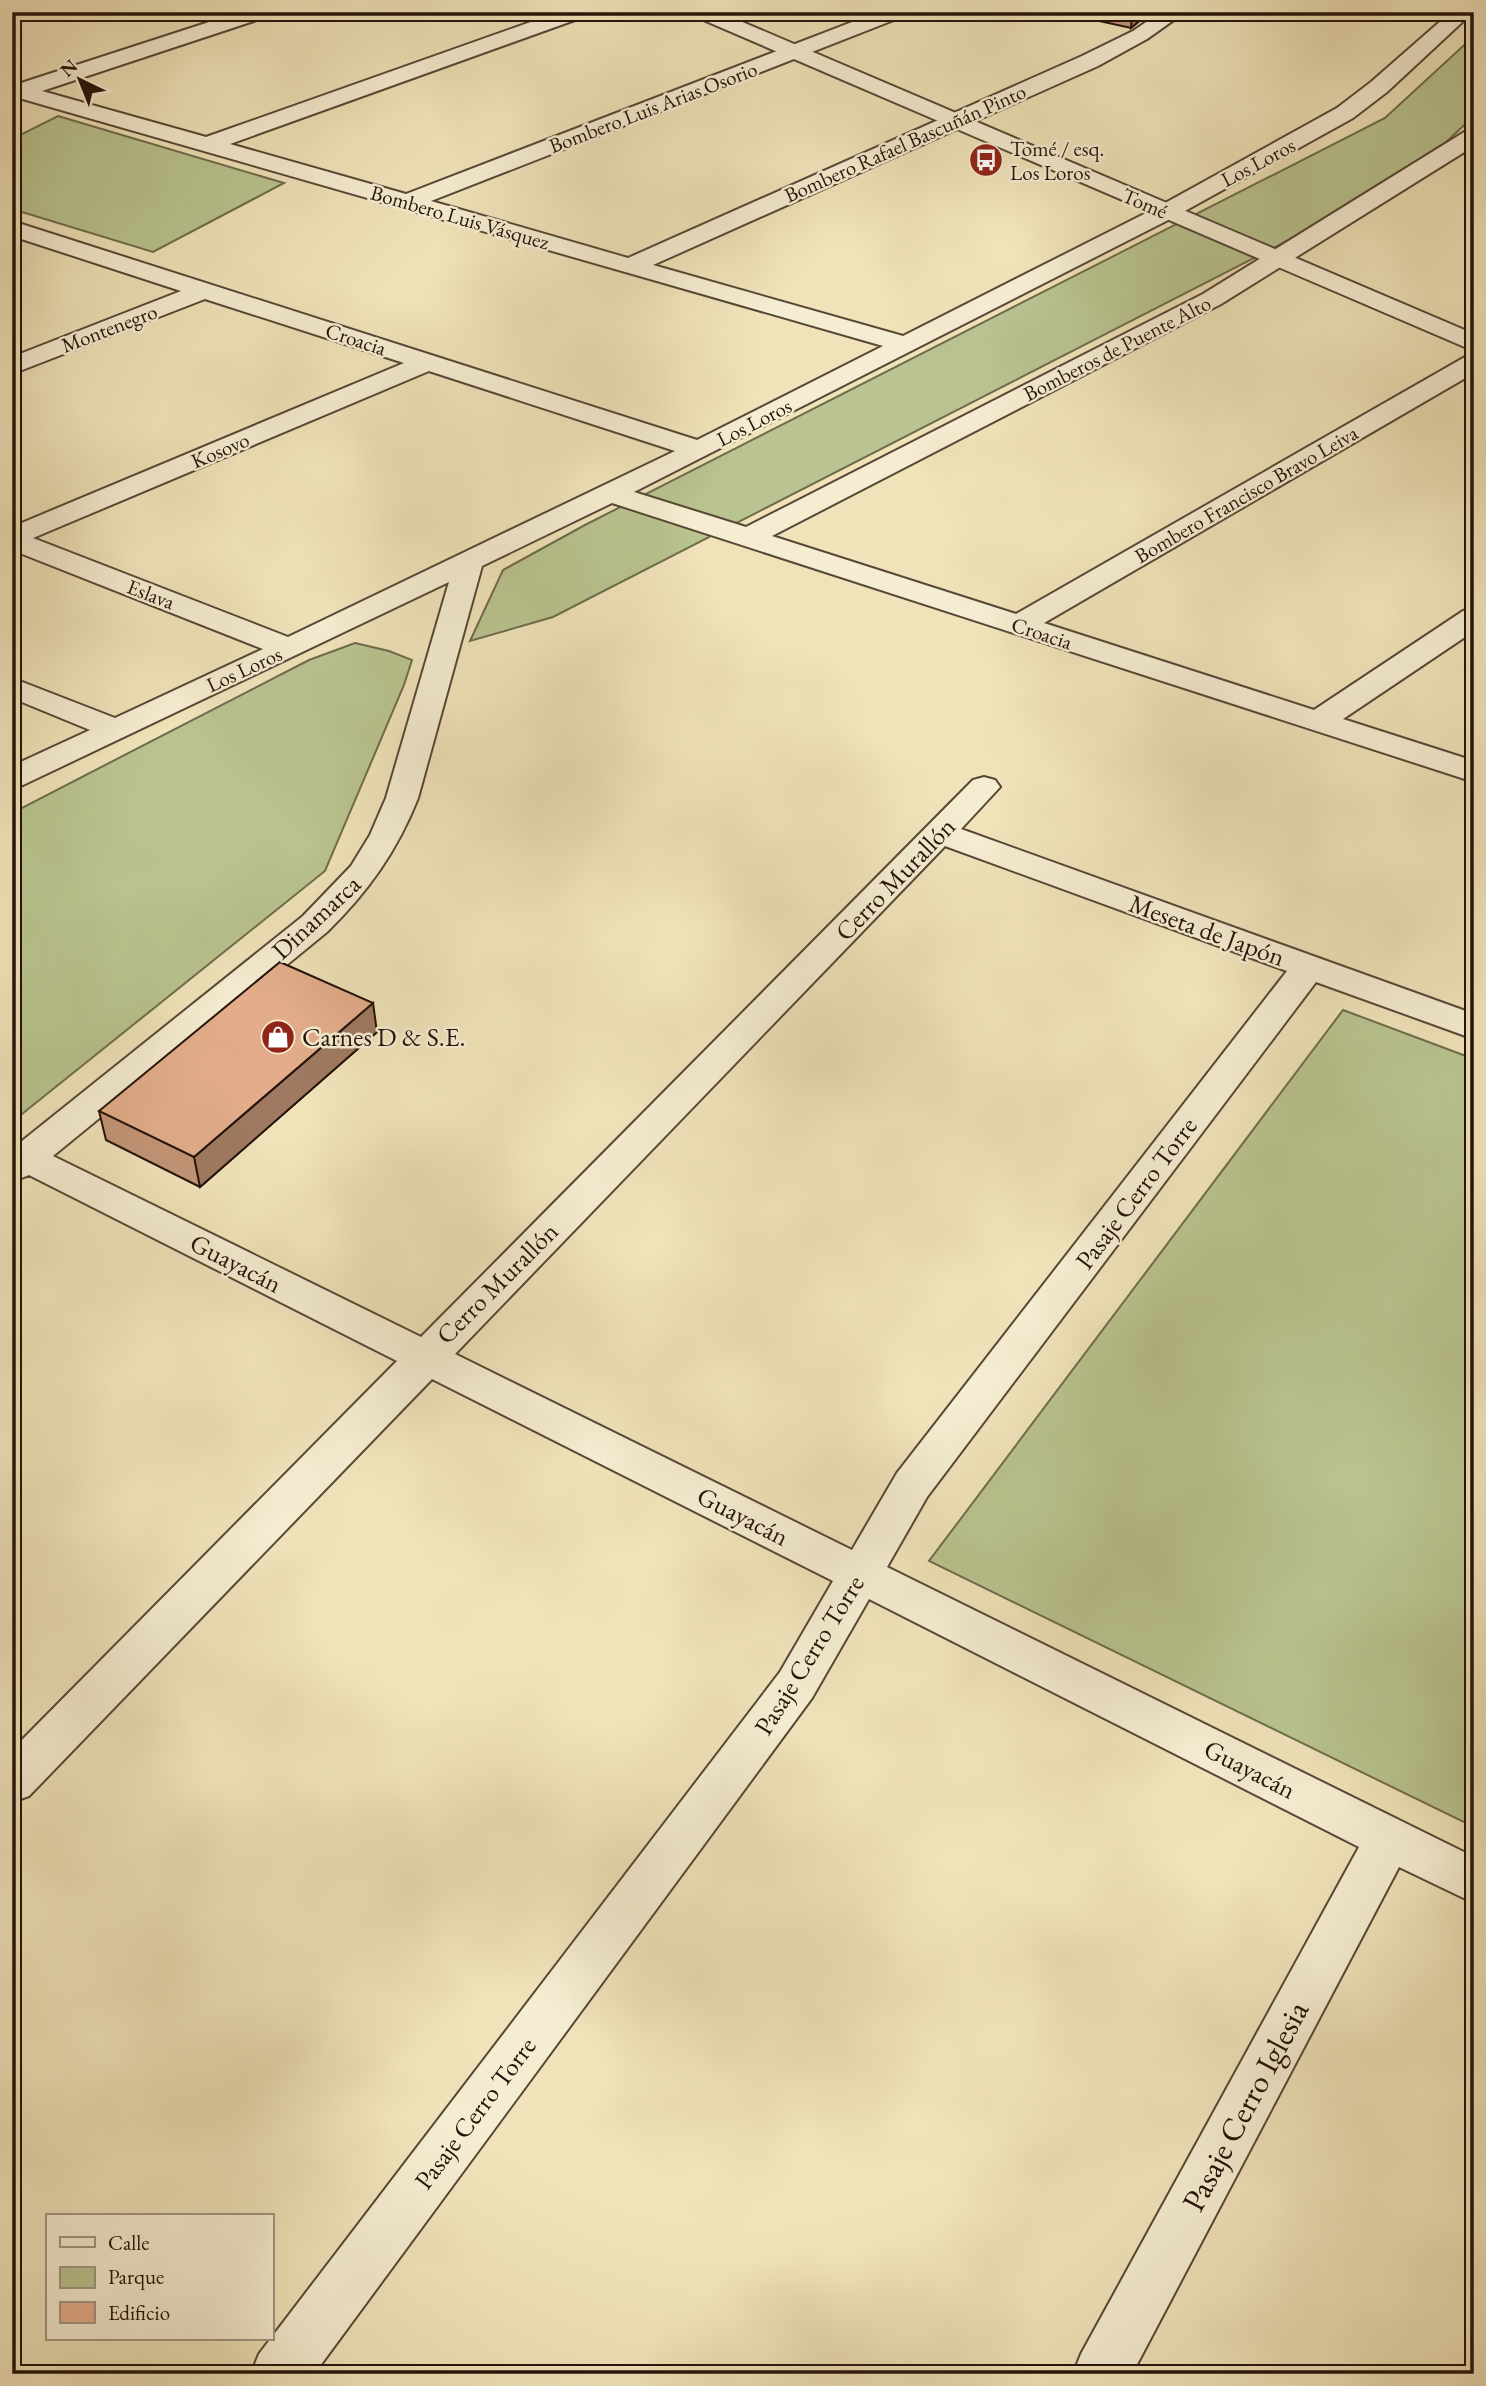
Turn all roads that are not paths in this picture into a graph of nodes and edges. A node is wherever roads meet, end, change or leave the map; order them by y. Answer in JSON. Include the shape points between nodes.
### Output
{"nodes":[{"id":1,"x":262,"y":12,"type":"edge"},
{"id":2,"x":579,"y":12,"type":"edge"},
{"id":3,"x":701,"y":12,"type":"edge"},
{"id":4,"x":897,"y":12,"type":"edge"},
{"id":5,"x":1175,"y":12,"type":"edge"},
{"id":6,"x":1463,"y":12,"type":"edge"},
{"id":7,"x":794,"y":52,"type":"junction"},
{"id":8,"x":16,"y":90,"type":"edge"},
{"id":9,"x":956,"y":122,"type":"junction"},
{"id":10,"x":1474,"y":136,"type":"edge"},
{"id":11,"x":206,"y":145,"type":"junction"},
{"id":12,"x":408,"y":202,"type":"junction"},
{"id":13,"x":1166,"y":212,"type":"junction"},
{"id":14,"x":12,"y":228,"type":"edge"},
{"id":15,"x":1278,"y":260,"type":"junction"},
{"id":16,"x":630,"y":266,"type":"junction"},
{"id":17,"x":205,"y":290,"type":"junction"},
{"id":18,"x":1474,"y":344,"type":"edge"},
{"id":19,"x":907,"y":345,"type":"junction"},
{"id":20,"x":428,"y":362,"type":"junction"},
{"id":21,"x":1474,"y":362,"type":"edge"},
{"id":22,"x":12,"y":366,"type":"edge"},
{"id":23,"x":699,"y":450,"type":"junction"},
{"id":24,"x":610,"y":493,"type":"junction"},
{"id":25,"x":747,"y":538,"type":"junction"},
{"id":26,"x":12,"y":539,"type":"edge"},
{"id":27,"x":469,"y":562,"type":"junction"},
{"id":28,"x":1474,"y":617,"type":"edge"},
{"id":29,"x":1019,"y":625,"type":"junction"},
{"id":30,"x":289,"y":648,"type":"junction"},
{"id":31,"x":12,"y":687,"type":"edge"},
{"id":32,"x":1318,"y":722,"type":"junction"},
{"id":33,"x":116,"y":729,"type":"junction"},
{"id":34,"x":1474,"y":772,"type":"edge"},
{"id":35,"x":12,"y":778,"type":"edge"},
{"id":36,"x":985,"y":787,"type":"dead end"},
{"id":37,"x":941,"y":832,"type":"junction"},
{"id":38,"x":1309,"y":967,"type":"junction"},
{"id":39,"x":1474,"y":1027,"type":"edge"},
{"id":40,"x":17,"y":1159,"type":"edge"},
{"id":41,"x":425,"y":1357,"type":"junction"},
{"id":42,"x":860,"y":1574,"type":"junction"},
{"id":43,"x":12,"y":1782,"type":"edge"},
{"id":44,"x":1389,"y":1839,"type":"junction"},
{"id":45,"x":1474,"y":1881,"type":"edge"},
{"id":46,"x":279,"y":2374,"type":"edge"},
{"id":47,"x":1101,"y":2374,"type":"edge"}],
"edges":[{"from":1,"to":8,"type":"street"},
{"from":2,"to":11,"type":"street"},
{"from":3,"to":7,"type":"street","name":"Tomé"},
{"from":4,"to":7,"type":"street","name":"Bombero Luis Arias Osorio"},
{"from":5,"to":9,"type":"street","name":"Bombero Rafael Bascuñán Pinto","via":[[1090,61]]},
{"from":6,"to":13,"type":"street","name":"Los Loros","via":[[1345,113]]},
{"from":7,"to":9,"type":"street","name":"Tomé"},
{"from":7,"to":12,"type":"street","name":"Bombero Luis Arias Osorio"},
{"from":8,"to":11,"type":"street","name":"Bombero Luis Vásquez"},
{"from":9,"to":13,"type":"street","name":"Tomé"},
{"from":9,"to":16,"type":"street","name":"Bombero Rafael Bascuñán Pinto"},
{"from":10,"to":15,"type":"street","name":"Bomberos de Puente Alto"},
{"from":11,"to":12,"type":"street","name":"Bombero Luis Vásquez"},
{"from":12,"to":16,"type":"street","name":"Bombero Luis Vásquez"},
{"from":13,"to":15,"type":"street","name":"Tomé"},
{"from":13,"to":19,"type":"street","name":"Los Loros"},
{"from":14,"to":17,"type":"street","name":"Croacia"},
{"from":15,"to":18,"type":"street","name":"Tomé"},
{"from":15,"to":25,"type":"street","name":"Bomberos de Puente Alto","via":[[1212,299]]},
{"from":16,"to":19,"type":"street","name":"Bombero Luis Vásquez"},
{"from":17,"to":20,"type":"street","name":"Croacia"},
{"from":17,"to":22,"type":"street","name":"Montenegro"},
{"from":19,"to":23,"type":"street","name":"Los Loros"},
{"from":20,"to":23,"type":"street","name":"Croacia"},
{"from":20,"to":26,"type":"street","name":"Kosovo"},
{"from":21,"to":29,"type":"street","name":"Bombero Francisco Bravo Leiva"},
{"from":23,"to":24,"type":"street","name":"Los Loros"},
{"from":24,"to":25,"type":"street","name":"Croacia"},
{"from":24,"to":27,"type":"street","name":"Los Loros"},
{"from":25,"to":29,"type":"street","name":"Croacia"},
{"from":26,"to":30,"type":"street","name":"Eslava"},
{"from":27,"to":30,"type":"street","name":"Los Loros"},
{"from":27,"to":40,"type":"street","name":"Dinamarca","via":[[402,798],[387,835],[364,872],[315,924]]},
{"from":28,"to":32,"type":"street"},
{"from":29,"to":32,"type":"street","name":"Croacia"},
{"from":30,"to":33,"type":"street","name":"Los Loros"},
{"from":31,"to":33,"type":"street"},
{"from":32,"to":34,"type":"street","name":"Croacia"},
{"from":33,"to":35,"type":"street","name":"Los Loros"},
{"from":36,"to":37,"type":"street","name":"Cerro Murallón"},
{"from":37,"to":38,"type":"street","name":"Meseta de Japón"},
{"from":37,"to":41,"type":"street","name":"Cerro Murallón"},
{"from":38,"to":39,"type":"street","name":"Meseta de Japón"},
{"from":38,"to":42,"type":"street","name":"Pasaje Cerro Torre","via":[[912,1485]]},
{"from":40,"to":41,"type":"street","name":"Guayacán"},
{"from":41,"to":42,"type":"street","name":"Guayacán"},
{"from":41,"to":43,"type":"street","name":"Cerro Murallón"},
{"from":42,"to":44,"type":"street","name":"Guayacán"},
{"from":42,"to":46,"type":"street","name":"Pasaje Cerro Torre","via":[[796,1685]]},
{"from":44,"to":45,"type":"street","name":"Guayacán"},
{"from":44,"to":47,"type":"street","name":"Pasaje Cerro Iglesia"}]}
